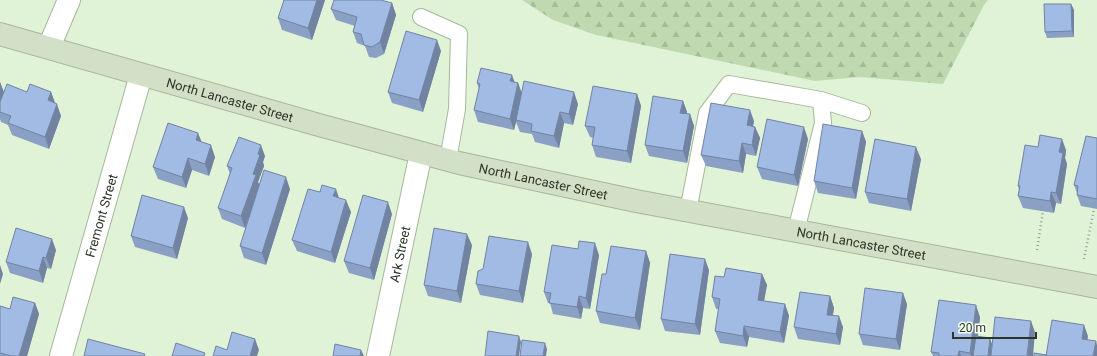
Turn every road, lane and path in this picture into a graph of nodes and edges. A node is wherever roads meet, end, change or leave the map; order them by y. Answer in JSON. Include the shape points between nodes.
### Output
{"nodes":[{"id":1,"x":67,"y":1,"type":"edge"},
{"id":2,"x":421,"y":16,"type":"dead end"},
{"id":3,"x":0,"y":34,"type":"edge"},
{"id":4,"x":49,"y":48,"type":"junction"},
{"id":5,"x":141,"y":75,"type":"junction"},
{"id":6,"x":821,"y":100,"type":"junction"},
{"id":7,"x":862,"y":113,"type":"dead end"},
{"id":8,"x":421,"y":153,"type":"junction"},
{"id":9,"x":448,"y":160,"type":"junction"},
{"id":10,"x":1094,"y":209,"type":"edge"},
{"id":11,"x":688,"y":211,"type":"junction"},
{"id":12,"x":1044,"y":211,"type":"edge"},
{"id":13,"x":796,"y":231,"type":"junction"},
{"id":14,"x":1036,"y":253,"type":"dead end"},
{"id":15,"x":1083,"y":262,"type":"dead end"},
{"id":16,"x":1097,"y":287,"type":"edge"},
{"id":17,"x":61,"y":356,"type":"edge"},
{"id":18,"x":378,"y":356,"type":"edge"}],
"edges":[{"from":1,"to":4,"type":"street"},
{"from":2,"to":9,"type":"lane","via":[[458,34],[457,109]]},
{"from":3,"to":4,"type":"main road","name":"North Lancaster Street"},
{"from":4,"to":5,"type":"main road","name":"North Lancaster Street"},
{"from":5,"to":8,"type":"main road","name":"North Lancaster Street"},
{"from":5,"to":17,"type":"street","name":"Fremont Street"},
{"from":6,"to":7,"type":"lane"},
{"from":6,"to":11,"type":"lane","via":[[729,84],[707,113]]},
{"from":6,"to":13,"type":"lane","via":[[823,124]]},
{"from":8,"to":9,"type":"main road","name":"North Lancaster Street"},
{"from":8,"to":18,"type":"street","name":"Ark Street"},
{"from":9,"to":11,"type":"main road","name":"North Lancaster Street"},
{"from":10,"to":15,"type":"path"},
{"from":11,"to":13,"type":"main road","name":"North Lancaster Street"},
{"from":12,"to":14,"type":"path"},
{"from":13,"to":16,"type":"main road","name":"North Lancaster Street"}]}
